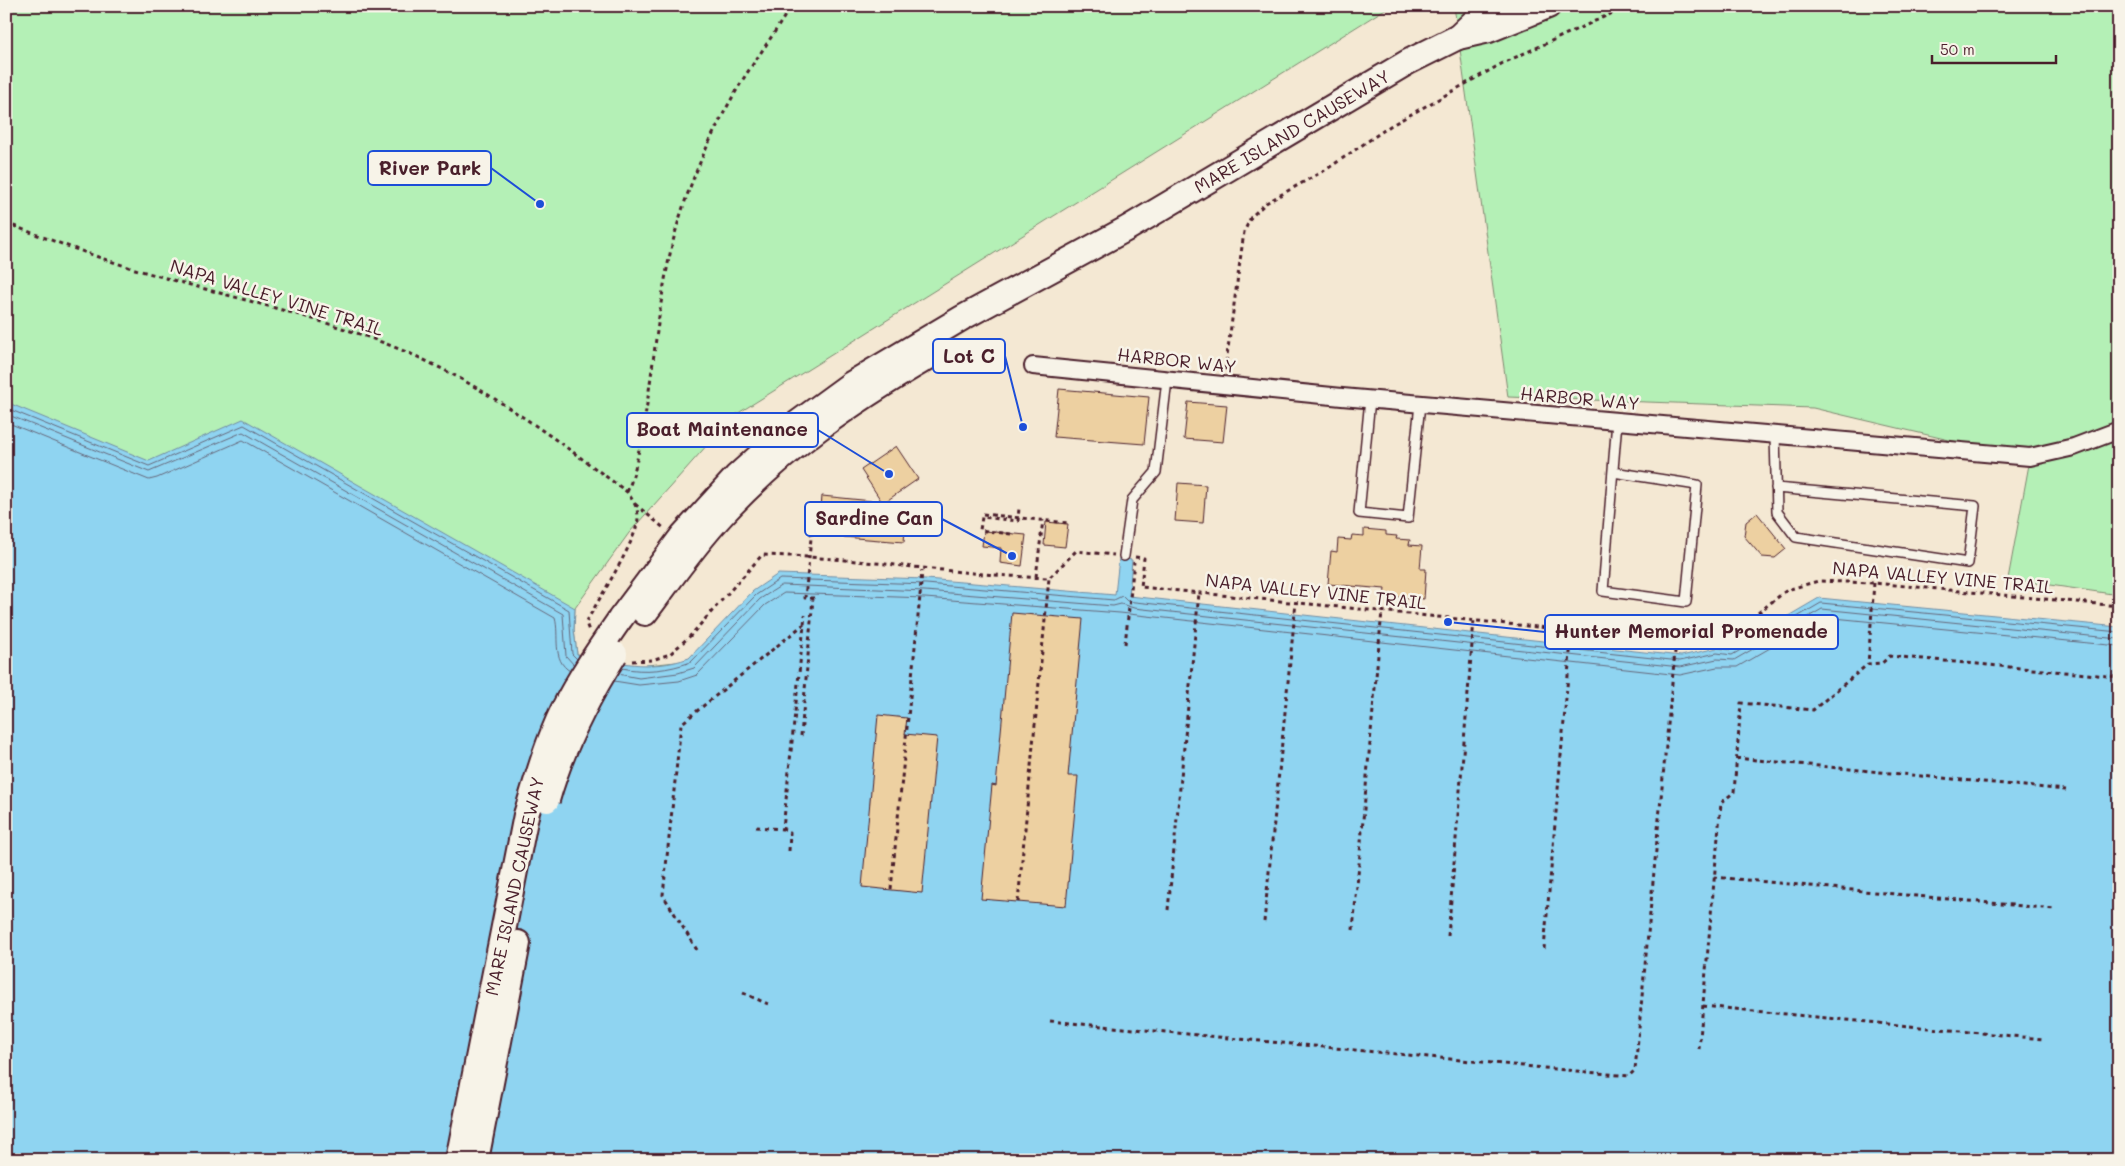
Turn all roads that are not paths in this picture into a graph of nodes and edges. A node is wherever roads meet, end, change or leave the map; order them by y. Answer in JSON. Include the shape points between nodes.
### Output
{"nodes":[{"id":1,"x":1497,"y":6,"type":"edge"},
{"id":2,"x":1548,"y":6,"type":"edge"},
{"id":3,"x":1458,"y":37,"type":"junction"},
{"id":4,"x":1128,"y":228,"type":"junction"},
{"id":5,"x":1033,"y":366,"type":"dead end"},
{"id":6,"x":1167,"y":380,"type":"junction"},
{"id":7,"x":1370,"y":399,"type":"junction"},
{"id":8,"x":1420,"y":404,"type":"junction"},
{"id":9,"x":1617,"y":421,"type":"junction"},
{"id":10,"x":2119,"y":430,"type":"edge"},
{"id":11,"x":1775,"y":435,"type":"junction"},
{"id":12,"x":1613,"y":472,"type":"junction"},
{"id":13,"x":1776,"y":488,"type":"junction"},
{"id":14,"x":1124,"y":556,"type":"road end"},
{"id":15,"x":627,"y":623,"type":"junction"},
{"id":16,"x":458,"y":1160,"type":"edge"},
{"id":17,"x":476,"y":1160,"type":"edge"}],
"edges":[{"from":1,"to":3,"type":"main road","name":"MARE ISLAND CAUSEWAY","via":[[1482,14]]},
{"from":2,"to":3,"type":"main road","name":"MARE ISLAND CAUSEWAY","via":[[1489,30]]},
{"from":3,"to":4,"type":"main road","name":"MARE ISLAND CAUSEWAY","via":[[1386,75]]},
{"from":4,"to":15,"type":"main road","name":"MARE ISLAND CAUSEWAY","via":[[1047,286],[860,398],[798,443],[721,516]]},
{"from":4,"to":15,"type":"main road","name":"MARE ISLAND CAUSEWAY","via":[[962,318],[851,384],[788,430],[736,477],[678,541]]},
{"from":5,"to":6,"type":"street","name":"HARBOR WAY"},
{"from":6,"to":7,"type":"street","name":"HARBOR WAY"},
{"from":6,"to":14,"type":"lane","via":[[1156,472],[1132,500]]},
{"from":7,"to":8,"type":"street","name":"HARBOR WAY"},
{"from":7,"to":8,"type":"lane","via":[[1358,513],[1408,518]]},
{"from":8,"to":9,"type":"street","name":"HARBOR WAY"},
{"from":9,"to":11,"type":"street","name":"HARBOR WAY"},
{"from":9,"to":12,"type":"lane"},
{"from":10,"to":11,"type":"street","name":"HARBOR WAY","via":[[2074,447],[2030,457]]},
{"from":11,"to":13,"type":"lane"},
{"from":12,"to":12,"type":"lane","via":[[1603,591],[1686,602],[1697,485]]},
{"from":13,"to":13,"type":"lane","via":[[1777,512],[1796,537],[1968,563],[1975,506]]},
{"from":15,"to":16,"type":"main road","name":"MARE ISLAND CAUSEWAY","bridge":true,"via":[[575,687],[542,762],[526,815]]},
{"from":15,"to":17,"type":"main road","name":"MARE ISLAND CAUSEWAY","bridge":true,"via":[[578,718],[549,793]]}]}
